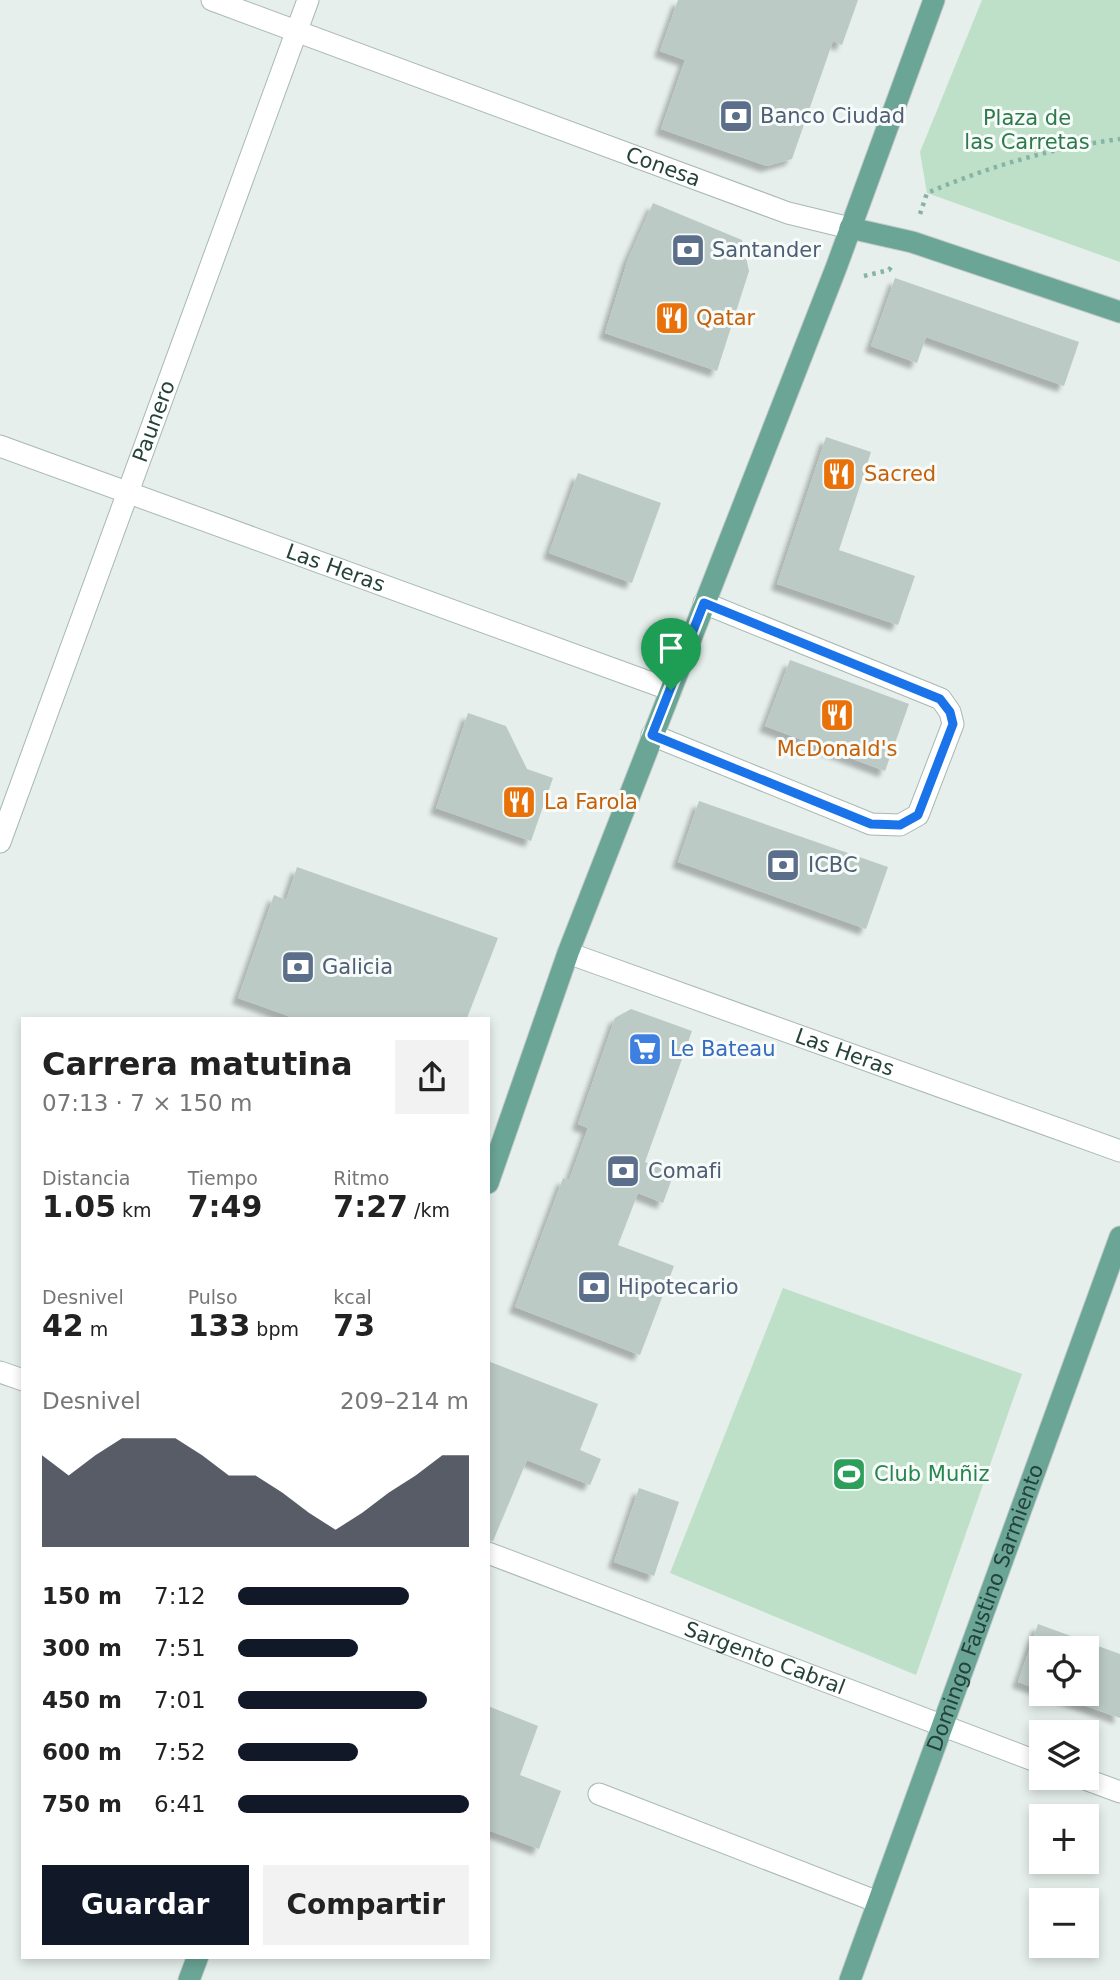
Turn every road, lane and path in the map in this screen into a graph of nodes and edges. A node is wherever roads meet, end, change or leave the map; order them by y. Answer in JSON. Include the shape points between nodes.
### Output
{"nodes":[{"id":1,"x":212,"y":0,"type":"edge"},
{"id":2,"x":308,"y":0,"type":"edge"},
{"id":3,"x":934,"y":0,"type":"edge"},
{"id":4,"x":297,"y":30,"type":"junction"},
{"id":5,"x":1120,"y":139,"type":"edge"},
{"id":6,"x":850,"y":228,"type":"junction"},
{"id":7,"x":912,"y":242,"type":"junction"},
{"id":8,"x":836,"y":268,"type":"junction"},
{"id":9,"x":1120,"y":312,"type":"edge"},
{"id":10,"x":0,"y":446,"type":"edge"},
{"id":11,"x":129,"y":493,"type":"junction"},
{"id":12,"x":704,"y":603,"type":"junction"},
{"id":13,"x":671,"y":690,"type":"junction"},
{"id":14,"x":652,"y":735,"type":"junction"},
{"id":15,"x":0,"y":842,"type":"edge"},
{"id":16,"x":568,"y":953,"type":"junction"},
{"id":17,"x":1120,"y":1151,"type":"edge"},
{"id":18,"x":490,"y":1177,"type":"edge"},
{"id":19,"x":1120,"y":1237,"type":"edge"},
{"id":20,"x":0,"y":1372,"type":"edge"},
{"id":21,"x":21,"y":1379,"type":"edge"},
{"id":22,"x":490,"y":1554,"type":"edge"},
{"id":23,"x":941,"y":1727,"type":"junction"},
{"id":24,"x":1029,"y":1759,"type":"edge"},
{"id":25,"x":1099,"y":1784,"type":"edge"},
{"id":26,"x":1120,"y":1792,"type":"edge"},
{"id":27,"x":599,"y":1794,"type":"dead end"},
{"id":28,"x":878,"y":1902,"type":"junction"},
{"id":29,"x":197,"y":1959,"type":"edge"},
{"id":30,"x":189,"y":1980,"type":"edge"},
{"id":31,"x":850,"y":1980,"type":"edge"}],
"edges":[{"from":1,"to":4,"type":"street","name":"Conesa"},
{"from":2,"to":4,"type":"street","name":"Paunero"},
{"from":3,"to":6,"type":"main road"},
{"from":4,"to":6,"type":"street","name":"Conesa","via":[[788,213]]},
{"from":4,"to":11,"type":"street","name":"Paunero"},
{"from":5,"to":7,"type":"path","via":[[980,170],[927,193]]},
{"from":6,"to":7,"type":"main road","name":"Conesa"},
{"from":6,"to":8,"type":"main road"},
{"from":7,"to":8,"type":"path","via":[[889,270],[863,277]]},
{"from":7,"to":9,"type":"main road","name":"Conesa"},
{"from":8,"to":12,"type":"main road"},
{"from":10,"to":11,"type":"street","name":"Las Heras"},
{"from":11,"to":13,"type":"street","name":"Las Heras"},
{"from":11,"to":15,"type":"street","name":"Paunero"},
{"from":12,"to":13,"type":"main road"},
{"from":12,"to":14,"type":"street","via":[[940,699],[953,724],[918,815],[900,825],[871,824]]},
{"from":13,"to":14,"type":"main road"},
{"from":14,"to":16,"type":"main road"},
{"from":16,"to":17,"type":"street","name":"Las Heras"},
{"from":16,"to":18,"type":"main road"},
{"from":19,"to":23,"type":"main road","name":"Domingo Faustino Sarmiento"},
{"from":20,"to":21,"type":"street"},
{"from":22,"to":23,"type":"street","name":"Sargento Cabral"},
{"from":23,"to":24,"type":"street","name":"Sargento Cabral"},
{"from":23,"to":28,"type":"main road","name":"Domingo Faustino Sarmiento"},
{"from":25,"to":26,"type":"street"},
{"from":27,"to":28,"type":"street"},
{"from":28,"to":31,"type":"main road","name":"Domingo Faustino Sarmiento"},
{"from":29,"to":30,"type":"main road"}]}
